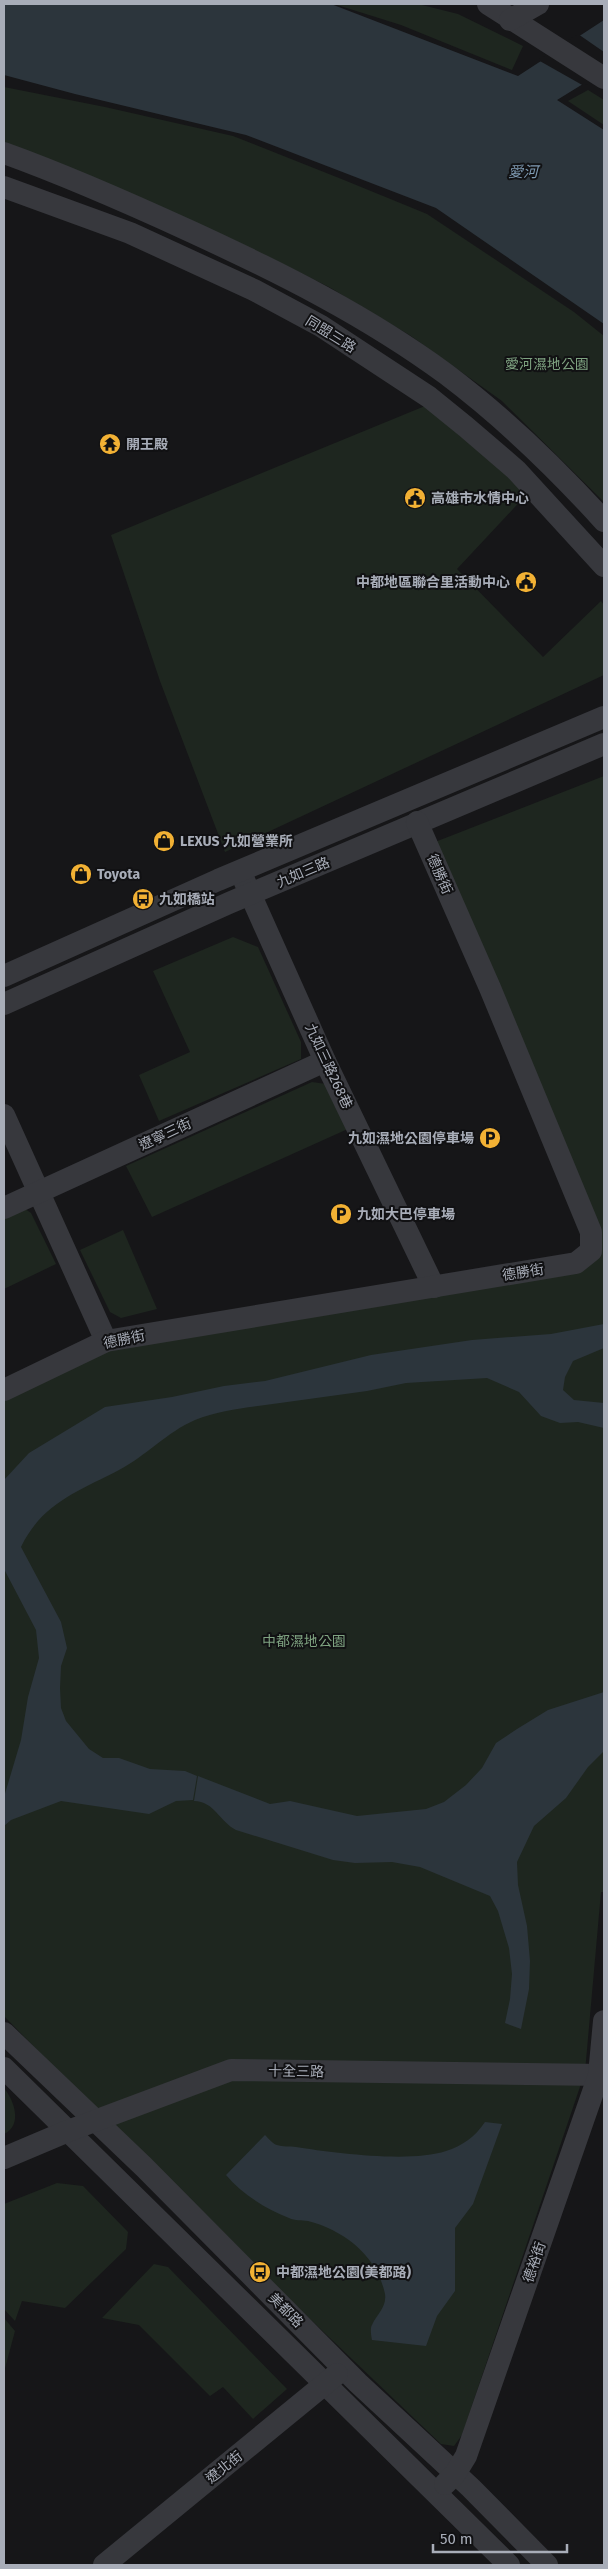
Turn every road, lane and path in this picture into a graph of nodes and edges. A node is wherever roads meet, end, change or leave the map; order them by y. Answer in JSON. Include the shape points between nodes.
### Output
{"nodes":[{"id":1,"x":488,"y":4,"type":"edge"},
{"id":2,"x":538,"y":4,"type":"edge"},
{"id":3,"x":510,"y":20,"type":"junction"},
{"id":4,"x":604,"y":78,"type":"edge"},
{"id":5,"x":4,"y":153,"type":"edge"},
{"id":6,"x":4,"y":187,"type":"edge"},
{"id":7,"x":445,"y":374,"type":"junction"},
{"id":8,"x":429,"y":396,"type":"junction"},
{"id":9,"x":603,"y":519,"type":"edge"},
{"id":10,"x":579,"y":538,"type":"junction"},
{"id":11,"x":604,"y":566,"type":"edge"},
{"id":12,"x":604,"y":717,"type":"edge"},
{"id":13,"x":604,"y":744,"type":"edge"},
{"id":14,"x":417,"y":822,"type":"junction"},
{"id":15,"x":240,"y":871,"type":"junction"},
{"id":16,"x":250,"y":894,"type":"junction"},
{"id":17,"x":4,"y":976,"type":"edge"},
{"id":18,"x":4,"y":1004,"type":"edge"},
{"id":19,"x":326,"y":1061,"type":"junction"},
{"id":20,"x":4,"y":1115,"type":"edge"},
{"id":21,"x":40,"y":1192,"type":"junction"},
{"id":22,"x":4,"y":1208,"type":"edge"},
{"id":23,"x":434,"y":1286,"type":"junction"},
{"id":24,"x":106,"y":1341,"type":"junction"},
{"id":25,"x":4,"y":1390,"type":"edge"},
{"id":26,"x":604,"y":2020,"type":"edge"},
{"id":27,"x":4,"y":2033,"type":"edge"},
{"id":28,"x":4,"y":2068,"type":"edge"},
{"id":29,"x":602,"y":2075,"type":"edge"},
{"id":30,"x":97,"y":2122,"type":"junction"},
{"id":31,"x":68,"y":2131,"type":"junction"},
{"id":32,"x":4,"y":2158,"type":"edge"},
{"id":33,"x":344,"y":2368,"type":"junction"},
{"id":34,"x":326,"y":2385,"type":"junction"},
{"id":35,"x":455,"y":2474,"type":"junction"},
{"id":36,"x":436,"y":2493,"type":"junction"},
{"id":37,"x":117,"y":2561,"type":"edge"},
{"id":38,"x":509,"y":2565,"type":"edge"},
{"id":39,"x":547,"y":2565,"type":"edge"}],
"edges":[{"from":1,"to":3,"type":"street"},
{"from":2,"to":3,"type":"street"},
{"from":3,"to":4,"type":"street"},
{"from":5,"to":7,"type":"street","name":"同盟三路","via":[[149,212],[266,265],[333,300]]},
{"from":6,"to":8,"type":"street","name":"同盟三路","via":[[130,233],[254,290],[321,326]]},
{"from":7,"to":8,"type":"street"},
{"from":7,"to":9,"type":"street","name":"同盟三路","via":[[536,452]]},
{"from":8,"to":10,"type":"street","name":"同盟三路","via":[[516,470]]},
{"from":9,"to":10,"type":"street"},
{"from":10,"to":11,"type":"street","name":"同盟三路"},
{"from":12,"to":15,"type":"street","name":"九如三路"},
{"from":13,"to":14,"type":"street","name":"九如三路"},
{"from":14,"to":16,"type":"street","name":"九如三路"},
{"from":14,"to":23,"type":"street","name":"德勝街","via":[[591,1232],[591,1251],[576,1263]]},
{"from":15,"to":16,"type":"street","name":"九如三路268巷"},
{"from":15,"to":17,"type":"street","name":"九如三路"},
{"from":16,"to":18,"type":"street","name":"九如三路"},
{"from":16,"to":19,"type":"street","name":"九如三路268巷"},
{"from":19,"to":21,"type":"street","name":"遼寧三街"},
{"from":19,"to":23,"type":"street","name":"九如三路268巷"},
{"from":20,"to":21,"type":"street"},
{"from":21,"to":22,"type":"street","name":"遼寧三街"},
{"from":21,"to":24,"type":"street"},
{"from":23,"to":24,"type":"street","name":"德勝街"},
{"from":24,"to":25,"type":"street","name":"德勝街"},
{"from":26,"to":29,"type":"street","name":"德裕街"},
{"from":27,"to":30,"type":"street","name":"美都路"},
{"from":28,"to":31,"type":"street","name":"美都路"},
{"from":29,"to":30,"type":"street","name":"十全三路","via":[[231,2070]]},
{"from":29,"to":35,"type":"street","name":"德裕街","via":[[466,2456]]},
{"from":30,"to":31,"type":"street","name":"十全三路"},
{"from":30,"to":33,"type":"street","name":"美都路"},
{"from":31,"to":32,"type":"street","name":"十全三路"},
{"from":31,"to":34,"type":"street","name":"美都路"},
{"from":33,"to":34,"type":"street","name":"遼北街"},
{"from":33,"to":35,"type":"street","name":"美都路"},
{"from":34,"to":36,"type":"street","name":"美都路"},
{"from":34,"to":37,"type":"street","name":"遼北街"},
{"from":35,"to":36,"type":"street","name":"德裕街"},
{"from":35,"to":39,"type":"street","name":"美都路"},
{"from":36,"to":38,"type":"street","name":"美都路"}]}
